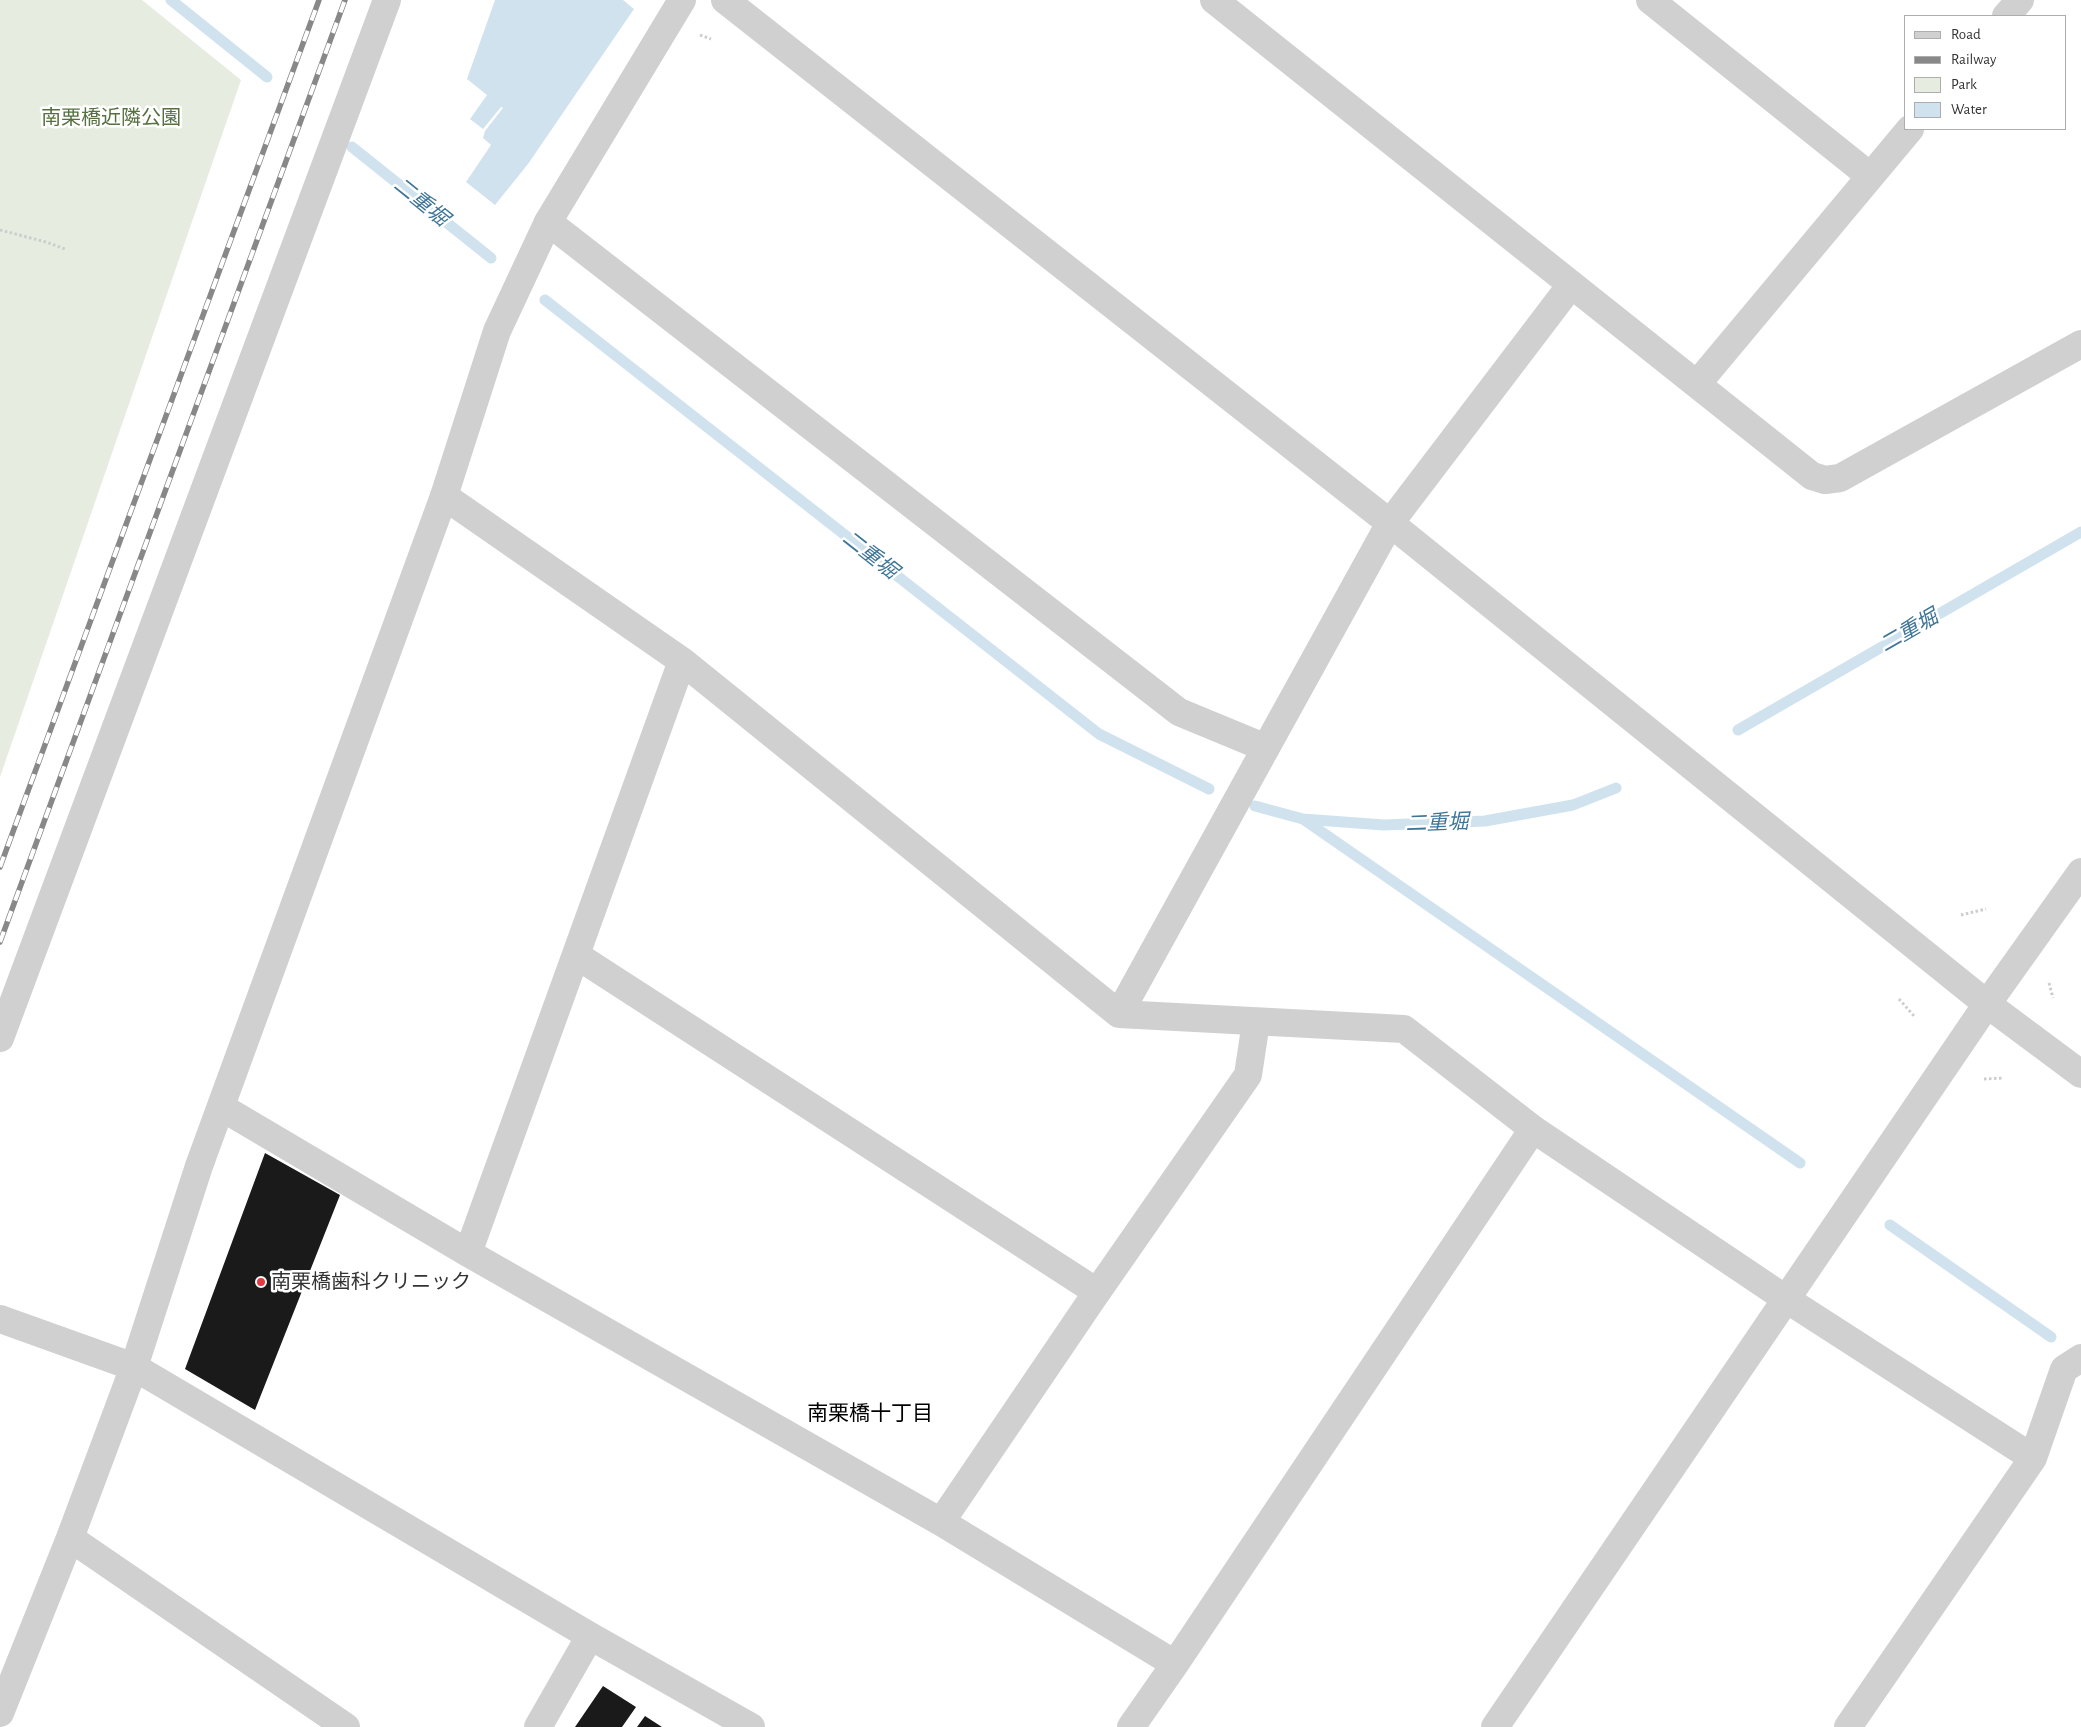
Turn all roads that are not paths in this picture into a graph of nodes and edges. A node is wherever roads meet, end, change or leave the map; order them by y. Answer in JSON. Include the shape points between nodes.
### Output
{"nodes":[{"id":1,"x":387,"y":0,"type":"edge"},
{"id":2,"x":682,"y":0,"type":"edge"},
{"id":3,"x":725,"y":0,"type":"edge"},
{"id":4,"x":1214,"y":0,"type":"edge"},
{"id":5,"x":1650,"y":0,"type":"edge"},
{"id":6,"x":2020,"y":0,"type":"edge"},
{"id":7,"x":2007,"y":15,"type":"edge"},
{"id":8,"x":1909,"y":130,"type":"edge"},
{"id":9,"x":1870,"y":176,"type":"junction"},
{"id":10,"x":548,"y":222,"type":"junction"},
{"id":11,"x":1571,"y":285,"type":"junction"},
{"id":12,"x":2081,"y":344,"type":"edge"},
{"id":13,"x":1697,"y":384,"type":"junction"},
{"id":14,"x":444,"y":496,"type":"junction"},
{"id":15,"x":1390,"y":523,"type":"junction"},
{"id":16,"x":682,"y":661,"type":"junction"},
{"id":17,"x":1266,"y":748,"type":"junction"},
{"id":18,"x":2081,"y":872,"type":"edge"},
{"id":19,"x":576,"y":954,"type":"junction"},
{"id":20,"x":1987,"y":1004,"type":"junction"},
{"id":21,"x":1119,"y":1014,"type":"junction"},
{"id":22,"x":1256,"y":1022,"type":"junction"},
{"id":23,"x":0,"y":1038,"type":"edge"},
{"id":24,"x":2081,"y":1074,"type":"edge"},
{"id":25,"x":221,"y":1107,"type":"junction"},
{"id":26,"x":1533,"y":1129,"type":"junction"},
{"id":27,"x":468,"y":1253,"type":"junction"},
{"id":28,"x":1097,"y":1292,"type":"junction"},
{"id":29,"x":1786,"y":1299,"type":"junction"},
{"id":30,"x":0,"y":1318,"type":"edge"},
{"id":31,"x":134,"y":1367,"type":"junction"},
{"id":32,"x":2075,"y":1369,"type":"edge"},
{"id":33,"x":2033,"y":1458,"type":"junction"},
{"id":34,"x":941,"y":1522,"type":"junction"},
{"id":35,"x":70,"y":1538,"type":"junction"},
{"id":36,"x":590,"y":1636,"type":"junction"},
{"id":37,"x":1175,"y":1664,"type":"junction"},
{"id":38,"x":0,"y":1713,"type":"edge"},
{"id":39,"x":346,"y":1727,"type":"edge"},
{"id":40,"x":538,"y":1727,"type":"edge"},
{"id":41,"x":751,"y":1727,"type":"edge"},
{"id":42,"x":1131,"y":1727,"type":"edge"},
{"id":43,"x":1495,"y":1727,"type":"edge"},
{"id":44,"x":1848,"y":1727,"type":"edge"}],
"edges":[{"from":1,"to":23,"type":"street"},
{"from":2,"to":10,"type":"street"},
{"from":3,"to":15,"type":"street"},
{"from":4,"to":11,"type":"street"},
{"from":5,"to":9,"type":"street"},
{"from":6,"to":7,"type":"street"},
{"from":8,"to":9,"type":"street"},
{"from":9,"to":13,"type":"street"},
{"from":10,"to":14,"type":"street","via":[[497,331]]},
{"from":10,"to":17,"type":"street","via":[[1179,712]]},
{"from":11,"to":13,"type":"street"},
{"from":11,"to":15,"type":"street"},
{"from":12,"to":13,"type":"street","via":[[1840,478],[1825,480],[1812,476]]},
{"from":14,"to":16,"type":"street"},
{"from":14,"to":25,"type":"street"},
{"from":15,"to":17,"type":"street"},
{"from":15,"to":20,"type":"street"},
{"from":16,"to":19,"type":"street"},
{"from":16,"to":21,"type":"street"},
{"from":17,"to":21,"type":"street"},
{"from":18,"to":20,"type":"street"},
{"from":19,"to":27,"type":"street"},
{"from":19,"to":28,"type":"street"},
{"from":20,"to":24,"type":"street"},
{"from":20,"to":29,"type":"street"},
{"from":21,"to":22,"type":"street"},
{"from":22,"to":26,"type":"street","via":[[1404,1029]]},
{"from":22,"to":28,"type":"street","via":[[1248,1075]]},
{"from":25,"to":27,"type":"street"},
{"from":25,"to":31,"type":"street"},
{"from":26,"to":29,"type":"street"},
{"from":26,"to":37,"type":"street"},
{"from":27,"to":34,"type":"street"},
{"from":28,"to":34,"type":"street"},
{"from":29,"to":33,"type":"street"},
{"from":29,"to":43,"type":"street"},
{"from":30,"to":31,"type":"street"},
{"from":31,"to":35,"type":"street"},
{"from":31,"to":36,"type":"street"},
{"from":32,"to":33,"type":"street"},
{"from":33,"to":44,"type":"street"},
{"from":34,"to":37,"type":"street"},
{"from":35,"to":38,"type":"street"},
{"from":35,"to":39,"type":"street"},
{"from":36,"to":40,"type":"street"},
{"from":36,"to":41,"type":"street"},
{"from":37,"to":42,"type":"street"}]}
